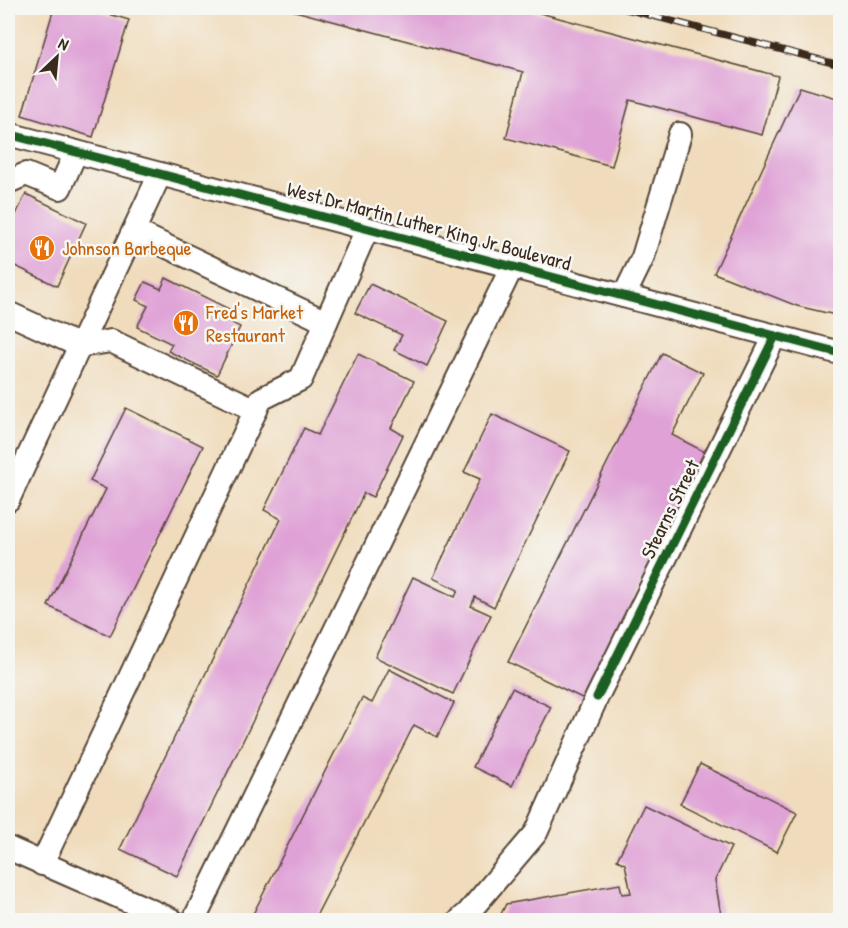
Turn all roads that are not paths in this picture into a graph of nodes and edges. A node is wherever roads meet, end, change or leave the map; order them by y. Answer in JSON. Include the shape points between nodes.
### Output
{"nodes":[{"id":1,"x":8,"y":134,"type":"edge"},
{"id":2,"x":680,"y":134,"type":"dead end"},
{"id":3,"x":76,"y":152,"type":"junction"},
{"id":4,"x":160,"y":174,"type":"junction"},
{"id":5,"x":8,"y":182,"type":"edge"},
{"id":6,"x":367,"y":229,"type":"junction"},
{"id":7,"x":134,"y":231,"type":"junction"},
{"id":8,"x":512,"y":267,"type":"junction"},
{"id":9,"x":624,"y":296,"type":"junction"},
{"id":10,"x":8,"y":313,"type":"edge"},
{"id":11,"x":326,"y":322,"type":"junction"},
{"id":12,"x":775,"y":336,"type":"junction"},
{"id":13,"x":80,"y":346,"type":"junction"},
{"id":14,"x":840,"y":353,"type":"edge"},
{"id":15,"x":256,"y":410,"type":"junction"},
{"id":16,"x":8,"y":500,"type":"edge"},
{"id":17,"x":8,"y":848,"type":"edge"},
{"id":18,"x":42,"y":864,"type":"junction"},
{"id":19,"x":172,"y":921,"type":"edge"},
{"id":20,"x":194,"y":921,"type":"edge"},
{"id":21,"x":460,"y":921,"type":"edge"}],
"edges":[{"from":1,"to":3,"type":"street","name":"West Dr Martin Luther King Jr Boulevard"},
{"from":2,"to":9,"type":"street","via":[[643,257]]},
{"from":3,"to":4,"type":"street","name":"West Dr Martin Luther King Jr Boulevard"},
{"from":3,"to":5,"type":"street","via":[[60,188],[26,174]]},
{"from":4,"to":6,"type":"street","name":"West Dr Martin Luther King Jr Boulevard"},
{"from":4,"to":7,"type":"street"},
{"from":6,"to":8,"type":"street","name":"West Dr Martin Luther King Jr Boulevard"},
{"from":6,"to":11,"type":"street"},
{"from":7,"to":11,"type":"street"},
{"from":7,"to":13,"type":"street"},
{"from":8,"to":9,"type":"street","name":"West Dr Martin Luther King Jr Boulevard"},
{"from":8,"to":20,"type":"street"},
{"from":9,"to":12,"type":"street","name":"West Dr Martin Luther King Jr Boulevard"},
{"from":10,"to":13,"type":"street"},
{"from":11,"to":15,"type":"street","via":[[301,379],[261,399]]},
{"from":12,"to":14,"type":"street","name":"West Dr Martin Luther King Jr Boulevard"},
{"from":12,"to":21,"type":"street","name":"Stearns Street","via":[[597,697],[536,833]]},
{"from":13,"to":15,"type":"street","via":[[111,341]]},
{"from":13,"to":16,"type":"street"},
{"from":15,"to":18,"type":"street"},
{"from":17,"to":18,"type":"street"},
{"from":18,"to":19,"type":"street"}]}
